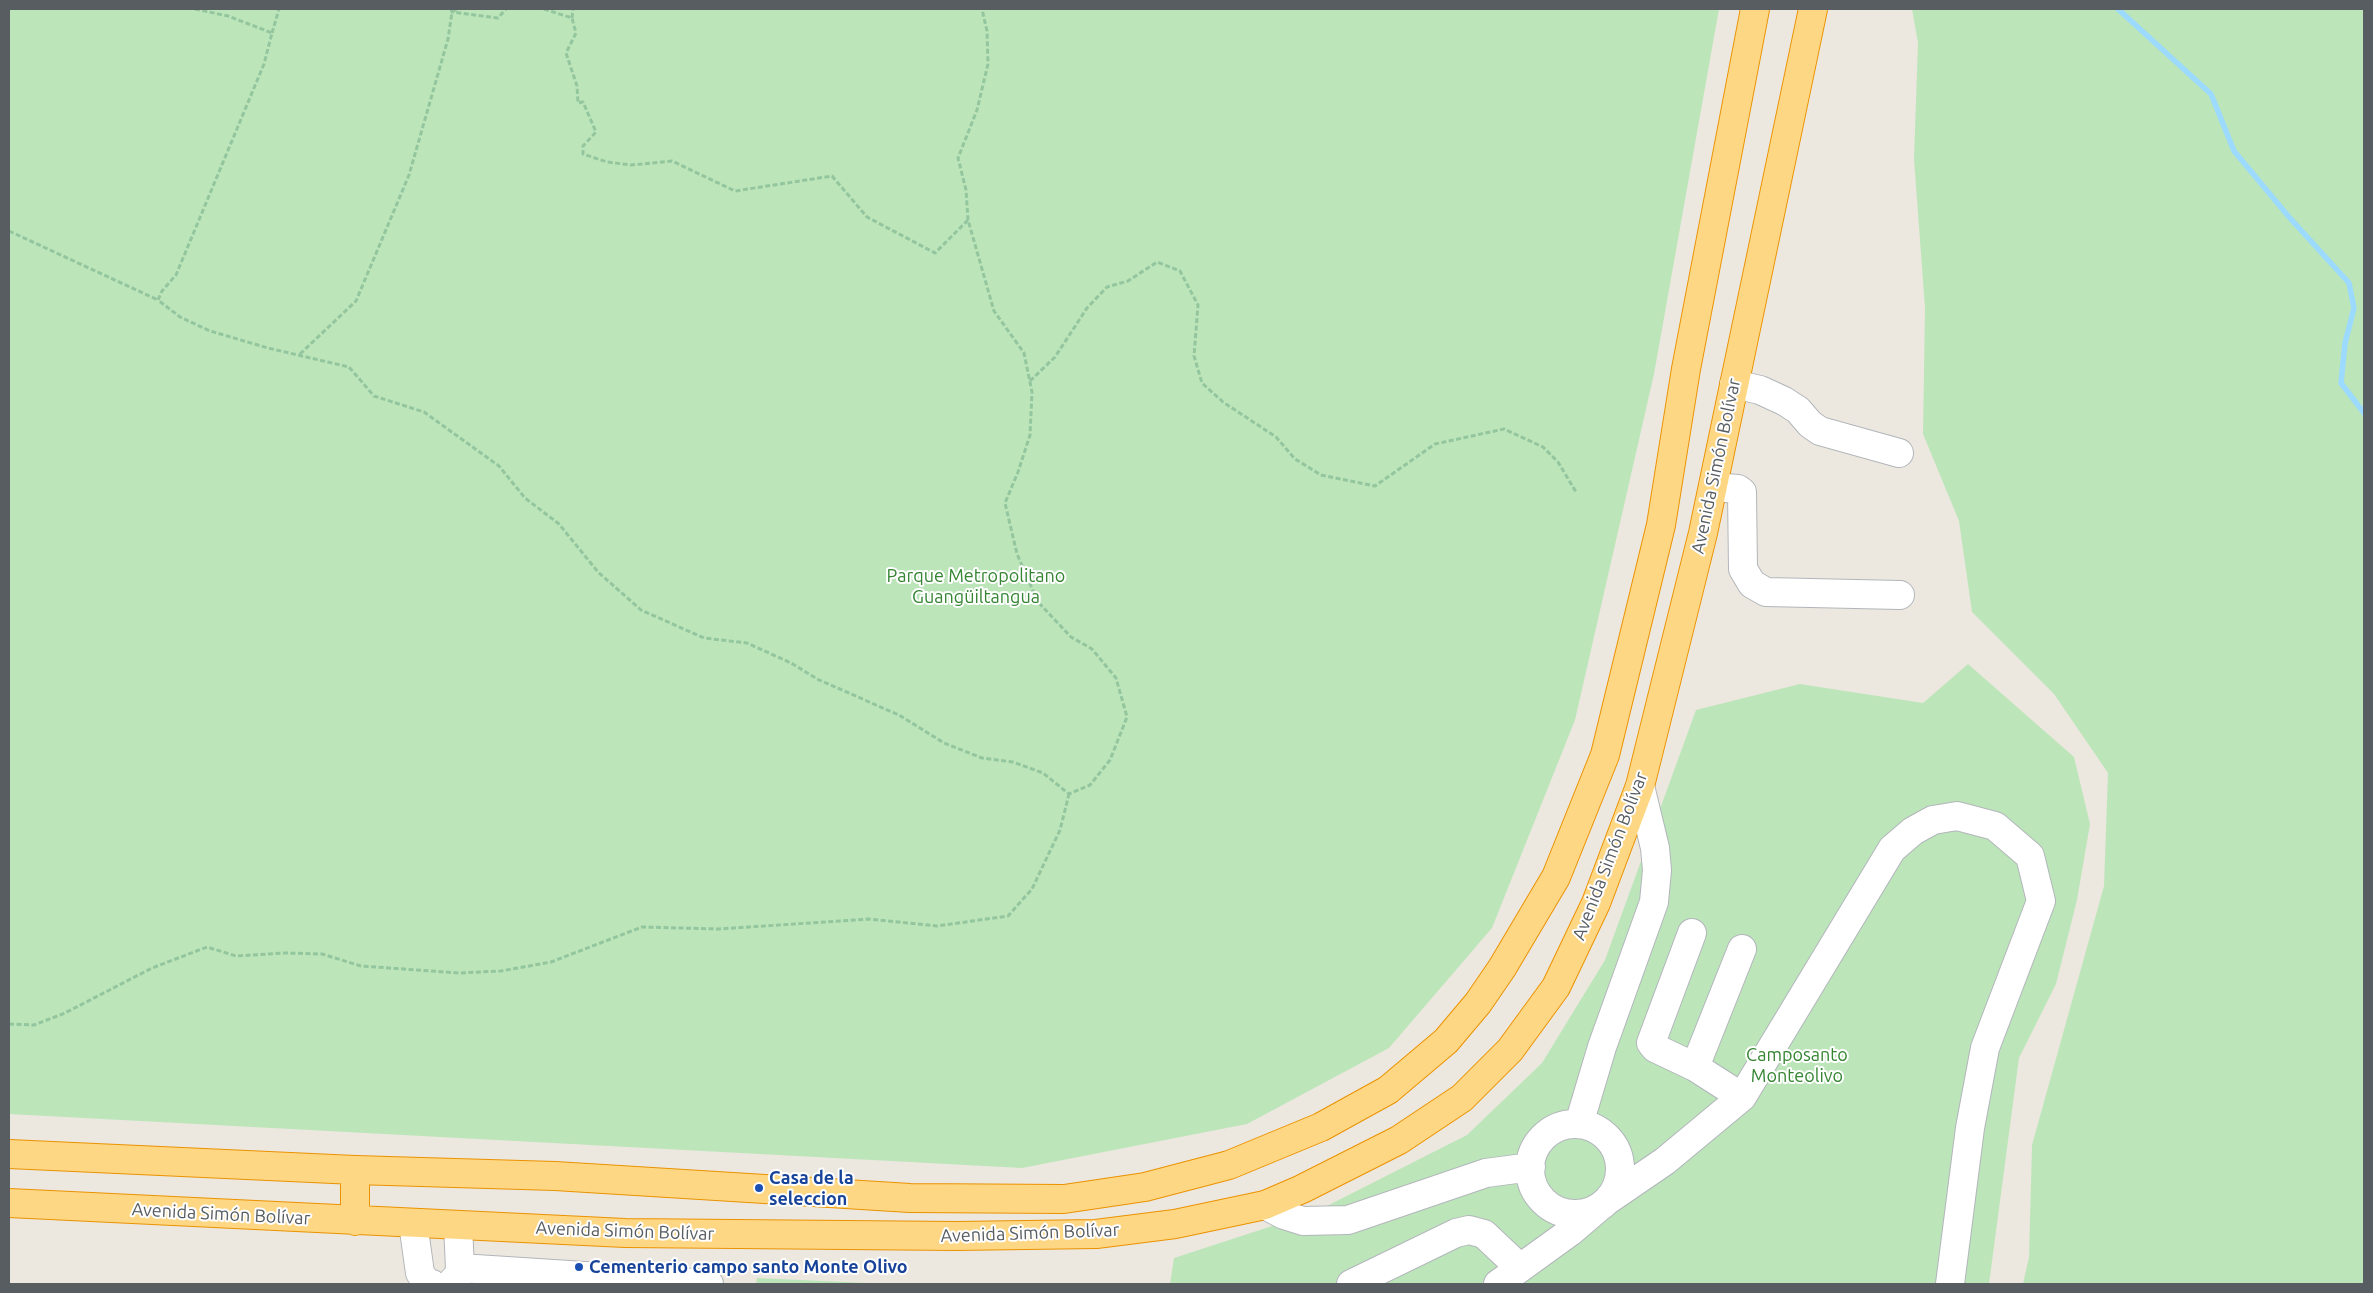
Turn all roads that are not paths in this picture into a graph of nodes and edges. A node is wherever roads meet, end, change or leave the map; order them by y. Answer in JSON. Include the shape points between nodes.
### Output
{"nodes":[{"id":1,"x":1755,"y":9,"type":"edge"},
{"id":2,"x":1813,"y":9,"type":"edge"},
{"id":3,"x":1734,"y":384,"type":"junction"},
{"id":4,"x":1899,"y":453,"type":"dead end"},
{"id":5,"x":1713,"y":487,"type":"junction"},
{"id":6,"x":1900,"y":595,"type":"dead end"},
{"id":7,"x":1640,"y":786,"type":"junction"},
{"id":8,"x":1692,"y":932,"type":"dead end"},
{"id":9,"x":1742,"y":950,"type":"dead end"},
{"id":10,"x":1694,"y":1067,"type":"junction"},
{"id":11,"x":1742,"y":1096,"type":"junction"},
{"id":12,"x":1579,"y":1124,"type":"junction"},
{"id":13,"x":9,"y":1154,"type":"edge"},
{"id":14,"x":1619,"y":1159,"type":"junction"},
{"id":15,"x":1665,"y":1161,"type":"junction"},
{"id":16,"x":1531,"y":1167,"type":"junction"},
{"id":17,"x":356,"y":1170,"type":"junction"},
{"id":18,"x":9,"y":1202,"type":"edge"},
{"id":19,"x":1545,"y":1202,"type":"junction"},
{"id":20,"x":1264,"y":1204,"type":"junction"},
{"id":21,"x":1602,"y":1204,"type":"junction"},
{"id":22,"x":355,"y":1221,"type":"junction"},
{"id":23,"x":413,"y":1223,"type":"junction"},
{"id":24,"x":458,"y":1225,"type":"junction"},
{"id":25,"x":1542,"y":1253,"type":"junction"},
{"id":26,"x":1520,"y":1268,"type":"junction"},
{"id":27,"x":453,"y":1276,"type":"edge"},
{"id":28,"x":539,"y":1279,"type":"edge"},
{"id":29,"x":632,"y":1282,"type":"edge"},
{"id":30,"x":432,"y":1284,"type":"edge"},
{"id":31,"x":710,"y":1284,"type":"edge"},
{"id":32,"x":1350,"y":1284,"type":"edge"},
{"id":33,"x":1498,"y":1284,"type":"edge"},
{"id":34,"x":1950,"y":1284,"type":"edge"}],
"edges":[{"from":1,"to":17,"type":"highway","name":"Avenida Simón Bolívar","via":[[1688,359],[1661,525],[1605,755],[1556,877],[1502,968],[1446,1041],[1388,1090],[1321,1127],[1229,1165],[1144,1187],[1064,1200],[910,1198],[555,1176]]},
{"from":2,"to":3,"type":"highway","name":"Avenida Simón Bolívar"},
{"from":3,"to":4,"type":"street","via":[[1760,390],[1784,401],[1820,431]]},
{"from":3,"to":5,"type":"highway","name":"Avenida Simón Bolívar"},
{"from":5,"to":6,"type":"street","via":[[1742,492],[1742,569],[1752,584],[1766,592]]},
{"from":5,"to":7,"type":"highway","name":"Avenida Simón Bolívar"},
{"from":7,"to":12,"type":"street","via":[[1655,848],[1654,902],[1602,1047]]},
{"from":7,"to":20,"type":"highway","name":"Avenida Simón Bolívar","via":[[1596,903],[1556,987],[1510,1050],[1462,1098],[1399,1140],[1302,1189]]},
{"from":8,"to":10,"type":"street","via":[[1651,1044]]},
{"from":9,"to":10,"type":"street"},
{"from":10,"to":11,"type":"street"},
{"from":11,"to":15,"type":"street"},
{"from":11,"to":34,"type":"street","via":[[1892,848],[1934,820],[1957,816],[1995,826],[2030,856],[2041,901],[1985,1048],[1970,1128]]},
{"from":12,"to":14,"type":"street","via":[[1593,1127],[1605,1135]]},
{"from":12,"to":16,"type":"street","via":[[1565,1125],[1541,1140]]},
{"from":13,"to":17,"type":"highway","name":"Avenida Simón Bolívar"},
{"from":14,"to":15,"type":"street"},
{"from":14,"to":21,"type":"street","via":[[1620,1174],[1616,1188]]},
{"from":15,"to":21,"type":"street"},
{"from":16,"to":19,"type":"street","via":[[1532,1180]]},
{"from":16,"to":20,"type":"street","via":[[1486,1173],[1348,1220],[1303,1221]]},
{"from":17,"to":22,"type":"highway"},
{"from":18,"to":22,"type":"highway","name":"Avenida Simón Bolívar"},
{"from":19,"to":21,"type":"street","via":[[1568,1214],[1583,1214]]},
{"from":19,"to":25,"type":"street"},
{"from":20,"to":24,"type":"highway","name":"Avenida Simón Bolívar","via":[[1175,1224],[1096,1234],[625,1233]]},
{"from":21,"to":25,"type":"street"},
{"from":22,"to":23,"type":"highway","name":"Avenida Simón Bolívar"},
{"from":23,"to":24,"type":"highway","name":"Avenida Simón Bolívar"},
{"from":23,"to":30,"type":"street","via":[[420,1274]]},
{"from":24,"to":27,"type":"street"},
{"from":25,"to":26,"type":"street"},
{"from":26,"to":32,"type":"street","via":[[1484,1234],[1469,1230],[1456,1233]]},
{"from":26,"to":33,"type":"street"},
{"from":27,"to":28,"type":"street"},
{"from":28,"to":29,"type":"street"},
{"from":29,"to":31,"type":"street"}]}
